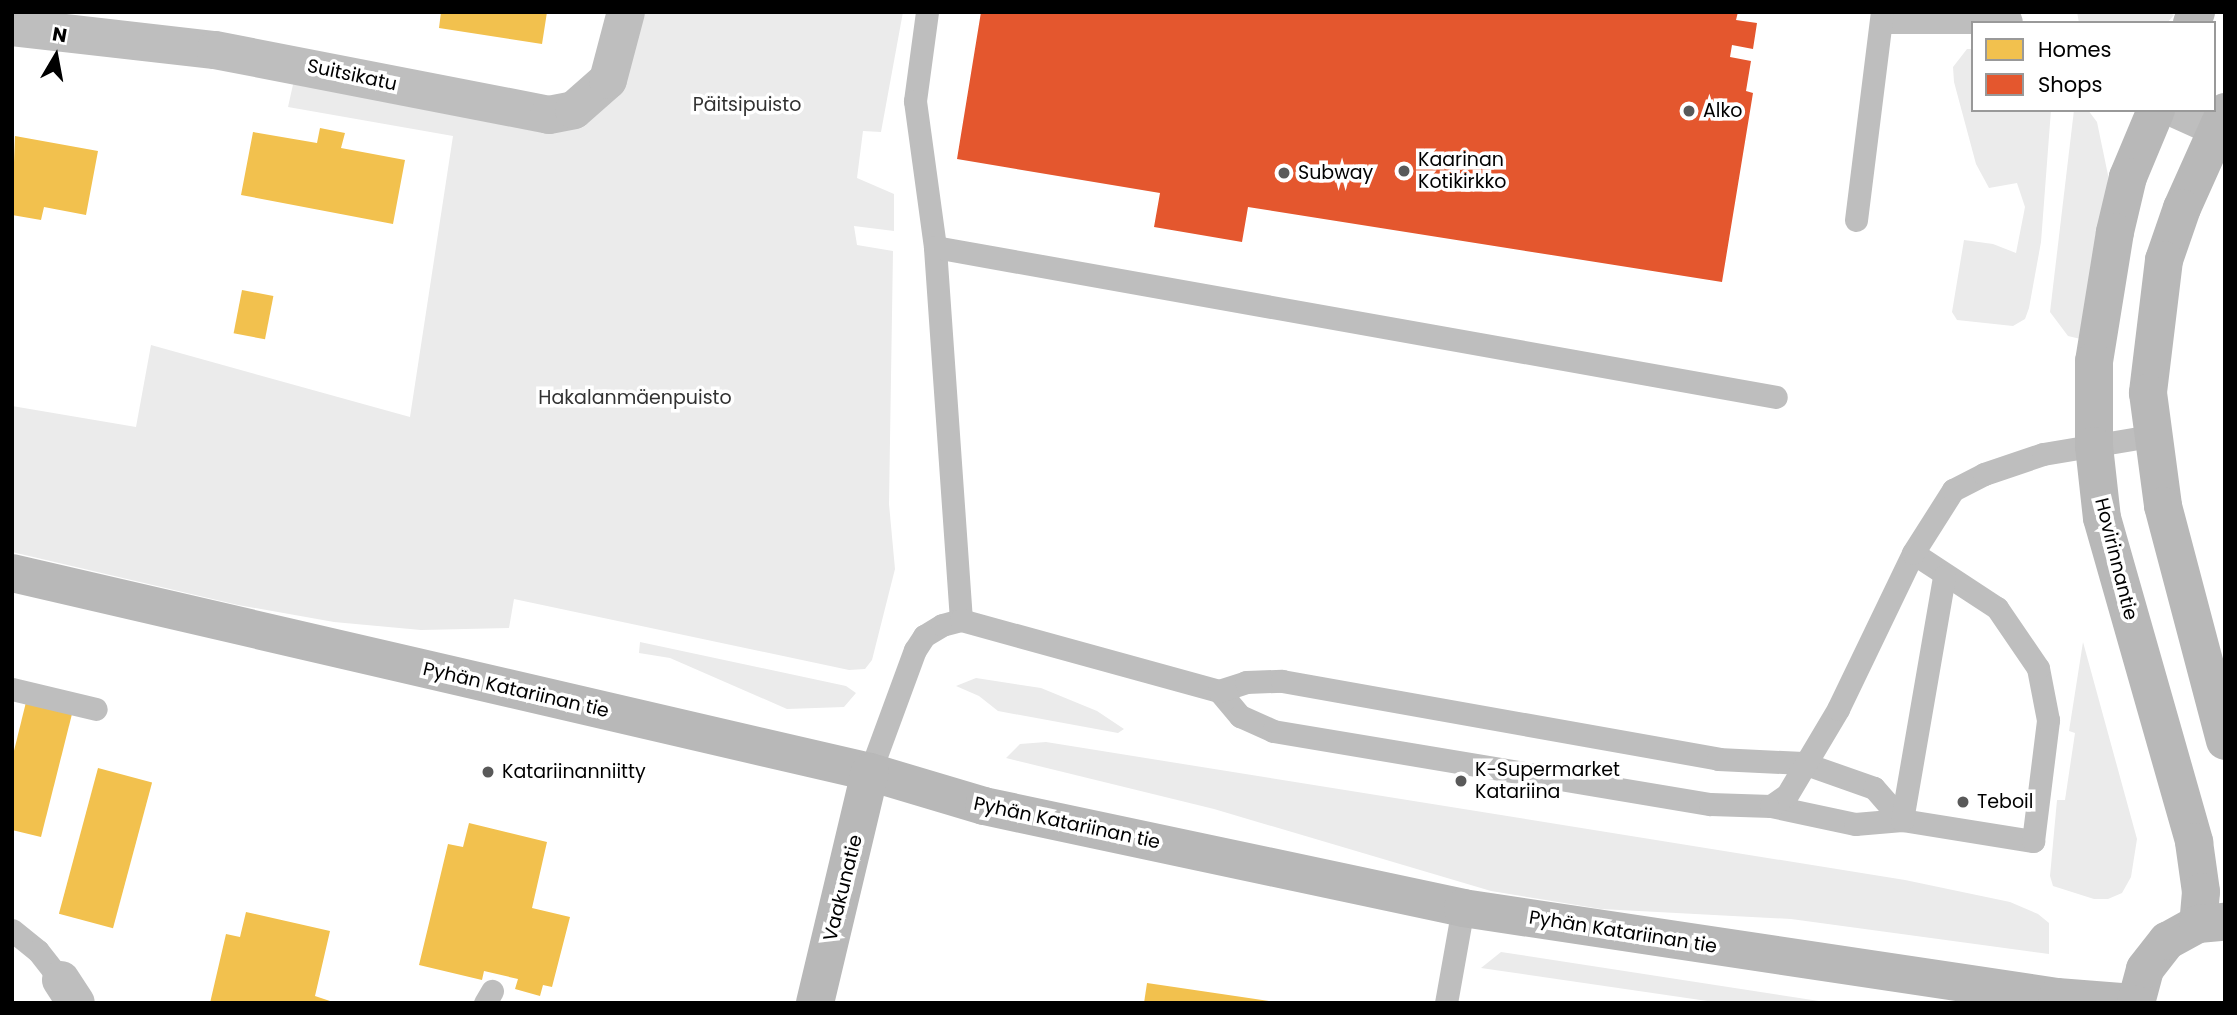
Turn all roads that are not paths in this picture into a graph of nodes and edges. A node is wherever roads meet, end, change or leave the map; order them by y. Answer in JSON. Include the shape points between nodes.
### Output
{"nodes":[{"id":1,"x":626,"y":12,"type":"edge"},
{"id":2,"x":927,"y":12,"type":"edge"},
{"id":3,"x":1883,"y":17,"type":"edge"},
{"id":4,"x":2002,"y":19,"type":"edge"},
{"id":5,"x":118,"y":24,"type":"edge"},
{"id":6,"x":12,"y":27,"type":"edge"},
{"id":7,"x":2155,"y":112,"type":"edge"},
{"id":8,"x":2185,"y":112,"type":"edge"},
{"id":9,"x":2222,"y":123,"type":"edge"},
{"id":10,"x":1856,"y":220,"type":"dead end"},
{"id":11,"x":934,"y":247,"type":"junction"},
{"id":12,"x":1776,"y":397,"type":"dead end"},
{"id":13,"x":2151,"y":436,"type":"junction"},
{"id":14,"x":2094,"y":446,"type":"junction"},
{"id":15,"x":1913,"y":553,"type":"junction"},
{"id":16,"x":12,"y":573,"type":"edge"},
{"id":17,"x":1944,"y":576,"type":"junction"},
{"id":18,"x":961,"y":620,"type":"junction"},
{"id":19,"x":12,"y":689,"type":"edge"},
{"id":20,"x":1219,"y":691,"type":"junction"},
{"id":21,"x":96,"y":709,"type":"dead end"},
{"id":22,"x":2225,"y":741,"type":"edge"},
{"id":23,"x":1803,"y":763,"type":"junction"},
{"id":24,"x":870,"y":772,"type":"junction"},
{"id":25,"x":1771,"y":806,"type":"junction"},
{"id":26,"x":1902,"y":820,"type":"junction"},
{"id":27,"x":1463,"y":908,"type":"junction"},
{"id":28,"x":2211,"y":923,"type":"edge"},
{"id":29,"x":12,"y":930,"type":"edge"},
{"id":30,"x":68,"y":991,"type":"edge"},
{"id":31,"x":815,"y":1003,"type":"edge"},
{"id":32,"x":1446,"y":1003,"type":"edge"},
{"id":33,"x":2135,"y":1003,"type":"edge"}],
"edges":[{"from":1,"to":5,"type":"street","name":"Suitsikatu","via":[[608,80],[574,110],[549,115]]},
{"from":2,"to":11,"type":"lane","via":[[915,101]]},
{"from":3,"to":4,"type":"lane"},
{"from":3,"to":10,"type":"lane"},
{"from":5,"to":6,"type":"street","name":"Suitsikatu"},
{"from":7,"to":14,"type":"street","name":"Hovirinnantie","via":[[2128,177],[2115,232],[2094,361]]},
{"from":8,"to":9,"type":"street"},
{"from":9,"to":13,"type":"street","via":[[2182,208],[2164,260],[2148,393]]},
{"from":11,"to":12,"type":"lane"},
{"from":11,"to":18,"type":"lane"},
{"from":13,"to":14,"type":"lane"},
{"from":13,"to":22,"type":"street","via":[[2163,506]]},
{"from":14,"to":15,"type":"lane","via":[[2043,454],[1984,474],[1952,491]]},
{"from":14,"to":28,"type":"street","name":"Hovirinnantie","via":[[2102,518],[2197,855],[2201,892]]},
{"from":15,"to":17,"type":"lane"},
{"from":15,"to":23,"type":"lane","via":[[1838,709]]},
{"from":16,"to":24,"type":"street","name":"Pyhän Katariinan tie"},
{"from":17,"to":26,"type":"lane"},
{"from":17,"to":26,"type":"lane","via":[[1997,608],[2038,668],[2048,720],[2033,841]]},
{"from":18,"to":20,"type":"lane"},
{"from":18,"to":24,"type":"lane","via":[[924,636],[915,649]]},
{"from":19,"to":21,"type":"lane"},
{"from":20,"to":23,"type":"lane","via":[[1246,681],[1282,681],[1718,759]]},
{"from":20,"to":25,"type":"lane","via":[[1240,716],[1273,731],[1710,804]]},
{"from":23,"to":25,"type":"lane","via":[[1787,795]]},
{"from":23,"to":26,"type":"lane","via":[[1874,788]]},
{"from":24,"to":27,"type":"street","name":"Pyhän Katariinan tie","via":[[984,806]]},
{"from":24,"to":31,"type":"street","name":"Vaakunatie"},
{"from":25,"to":26,"type":"lane","via":[[1854,824]]},
{"from":27,"to":32,"type":"lane"},
{"from":27,"to":33,"type":"street","name":"Pyhän Katariinan tie","via":[[2057,997]]},
{"from":28,"to":33,"type":"street","via":[[2166,941],[2145,969]]},
{"from":29,"to":30,"type":"lane","via":[[38,951]]}]}
